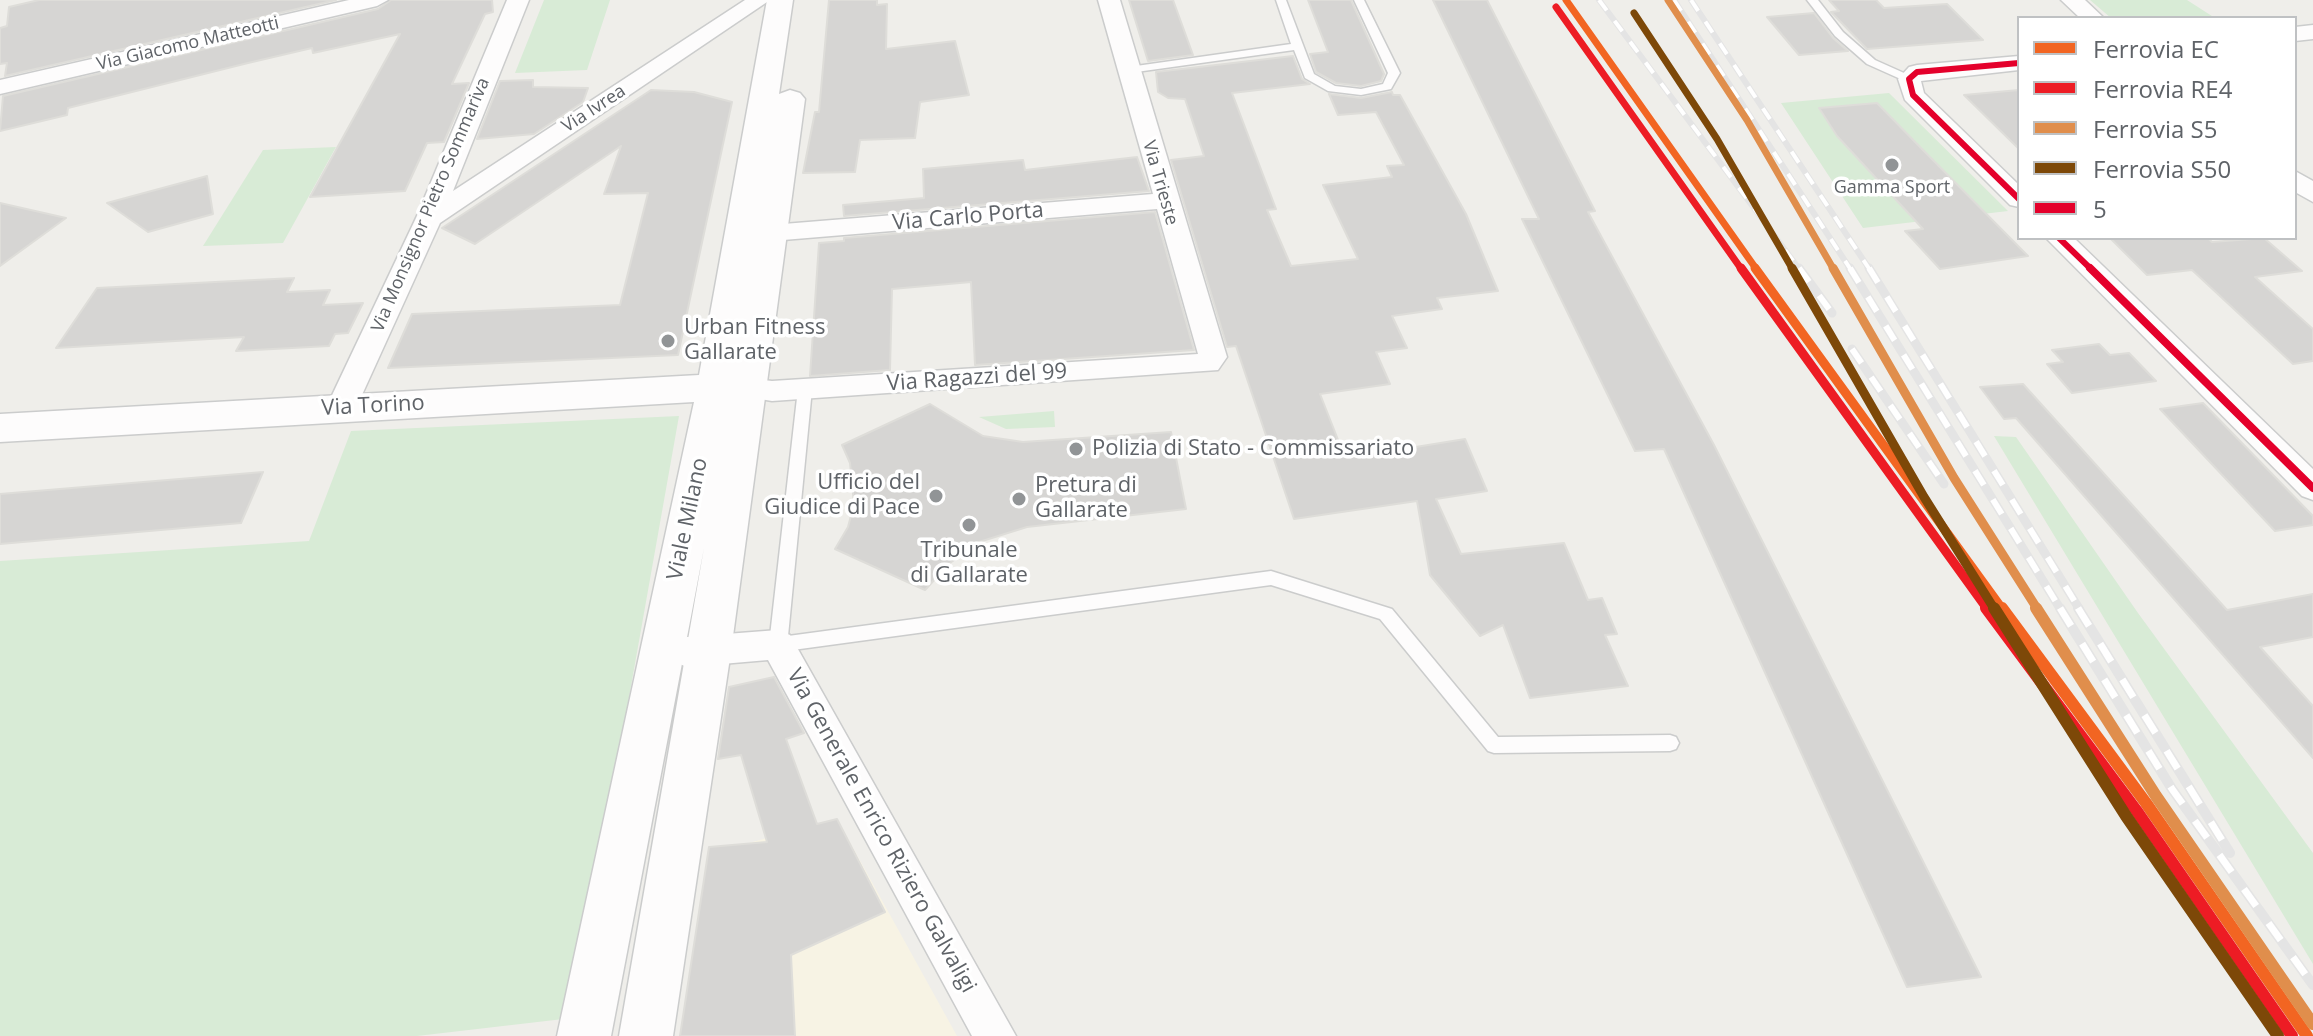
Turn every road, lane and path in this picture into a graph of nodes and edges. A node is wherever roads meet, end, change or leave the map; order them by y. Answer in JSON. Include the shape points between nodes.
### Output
{"nodes":[{"id":1,"x":377,"y":0,"type":"edge"},
{"id":2,"x":518,"y":0,"type":"edge"},
{"id":3,"x":759,"y":0,"type":"edge"},
{"id":4,"x":780,"y":0,"type":"edge"},
{"id":5,"x":805,"y":0,"type":"edge"},
{"id":6,"x":1109,"y":0,"type":"edge"},
{"id":7,"x":1281,"y":0,"type":"edge"},
{"id":8,"x":1359,"y":0,"type":"edge"},
{"id":9,"x":1812,"y":0,"type":"edge"},
{"id":10,"x":2072,"y":0,"type":"edge"},
{"id":11,"x":2091,"y":16,"type":"edge"},
{"id":12,"x":1298,"y":46,"type":"junction"},
{"id":13,"x":2017,"y":63,"type":"edge"},
{"id":14,"x":1129,"y":70,"type":"junction"},
{"id":15,"x":1909,"y":79,"type":"junction"},
{"id":16,"x":0,"y":87,"type":"edge"},
{"id":17,"x":2297,"y":181,"type":"edge"},
{"id":18,"x":2313,"y":194,"type":"edge"},
{"id":19,"x":2017,"y":197,"type":"edge"},
{"id":20,"x":1164,"y":201,"type":"junction"},
{"id":21,"x":429,"y":218,"type":"junction"},
{"id":22,"x":771,"y":233,"type":"junction"},
{"id":23,"x":2061,"y":240,"type":"edge"},
{"id":24,"x":1208,"y":363,"type":"joint"},
{"id":25,"x":730,"y":388,"type":"junction"},
{"id":26,"x":805,"y":389,"type":"junction"},
{"id":27,"x":341,"y":408,"type":"junction"},
{"id":28,"x":0,"y":428,"type":"edge"},
{"id":29,"x":2313,"y":488,"type":"edge"},
{"id":30,"x":778,"y":645,"type":"junction"},
{"id":31,"x":709,"y":651,"type":"junction"},
{"id":32,"x":660,"y":654,"type":"junction"},
{"id":33,"x":1670,"y":743,"type":"dead end"},
{"id":34,"x":584,"y":1036,"type":"edge"},
{"id":35,"x":646,"y":1036,"type":"edge"},
{"id":36,"x":995,"y":1036,"type":"edge"}],
"edges":[{"from":1,"to":16,"type":"street","name":"Via Giacomo Matteotti"},
{"from":2,"to":21,"type":"street","name":"Via Monsignor Pietro Sommariva"},
{"from":3,"to":21,"type":"street","name":"Via Ivrea"},
{"from":4,"to":25,"type":"street","name":"Viale Milano"},
{"from":5,"to":22,"type":"street","name":"Viale Milano"},
{"from":6,"to":14,"type":"street","name":"Via Trieste"},
{"from":7,"to":12,"type":"lane"},
{"from":8,"to":12,"type":"lane","via":[[1394,73],[1387,87],[1361,92],[1322,86],[1309,76]]},
{"from":9,"to":15,"type":"lane","via":[[1871,62]]},
{"from":10,"to":11,"type":"street"},
{"from":12,"to":14,"type":"lane"},
{"from":13,"to":15,"type":"street","via":[[1917,72]]},
{"from":14,"to":20,"type":"street","name":"Via Trieste"},
{"from":15,"to":19,"type":"street","via":[[1913,95]]},
{"from":17,"to":18,"type":"street"},
{"from":20,"to":22,"type":"street","name":"Via Carlo Porta"},
{"from":20,"to":24,"type":"street","name":"Via Trieste","via":[[1213,357]]},
{"from":21,"to":27,"type":"street","name":"Via Monsignor Pietro Sommariva"},
{"from":22,"to":25,"type":"street","name":"Viale Milano"},
{"from":23,"to":29,"type":"street"},
{"from":24,"to":26,"type":"street","name":"Via Ragazzi del 99"},
{"from":25,"to":26,"type":"street","name":"Via Ragazzi del 99"},
{"from":25,"to":27,"type":"street","name":"Via Torino"},
{"from":25,"to":31,"type":"street","name":"Viale Milano"},
{"from":25,"to":32,"type":"street","name":"Viale Milano"},
{"from":26,"to":30,"type":"lane"},
{"from":27,"to":28,"type":"street","name":"Via Torino"},
{"from":30,"to":31,"type":"street","name":"Via Generale Enrico Riziero Galvaligi"},
{"from":30,"to":33,"type":"lane","via":[[1271,578],[1386,614],[1494,745]]},
{"from":30,"to":36,"type":"street","name":"Via Generale Enrico Riziero Galvaligi"},
{"from":31,"to":32,"type":"street","name":"Via Generale Enrico Riziero Galvaligi"},
{"from":31,"to":35,"type":"street","name":"Viale Milano"},
{"from":32,"to":34,"type":"street","name":"Viale Milano"}]}
